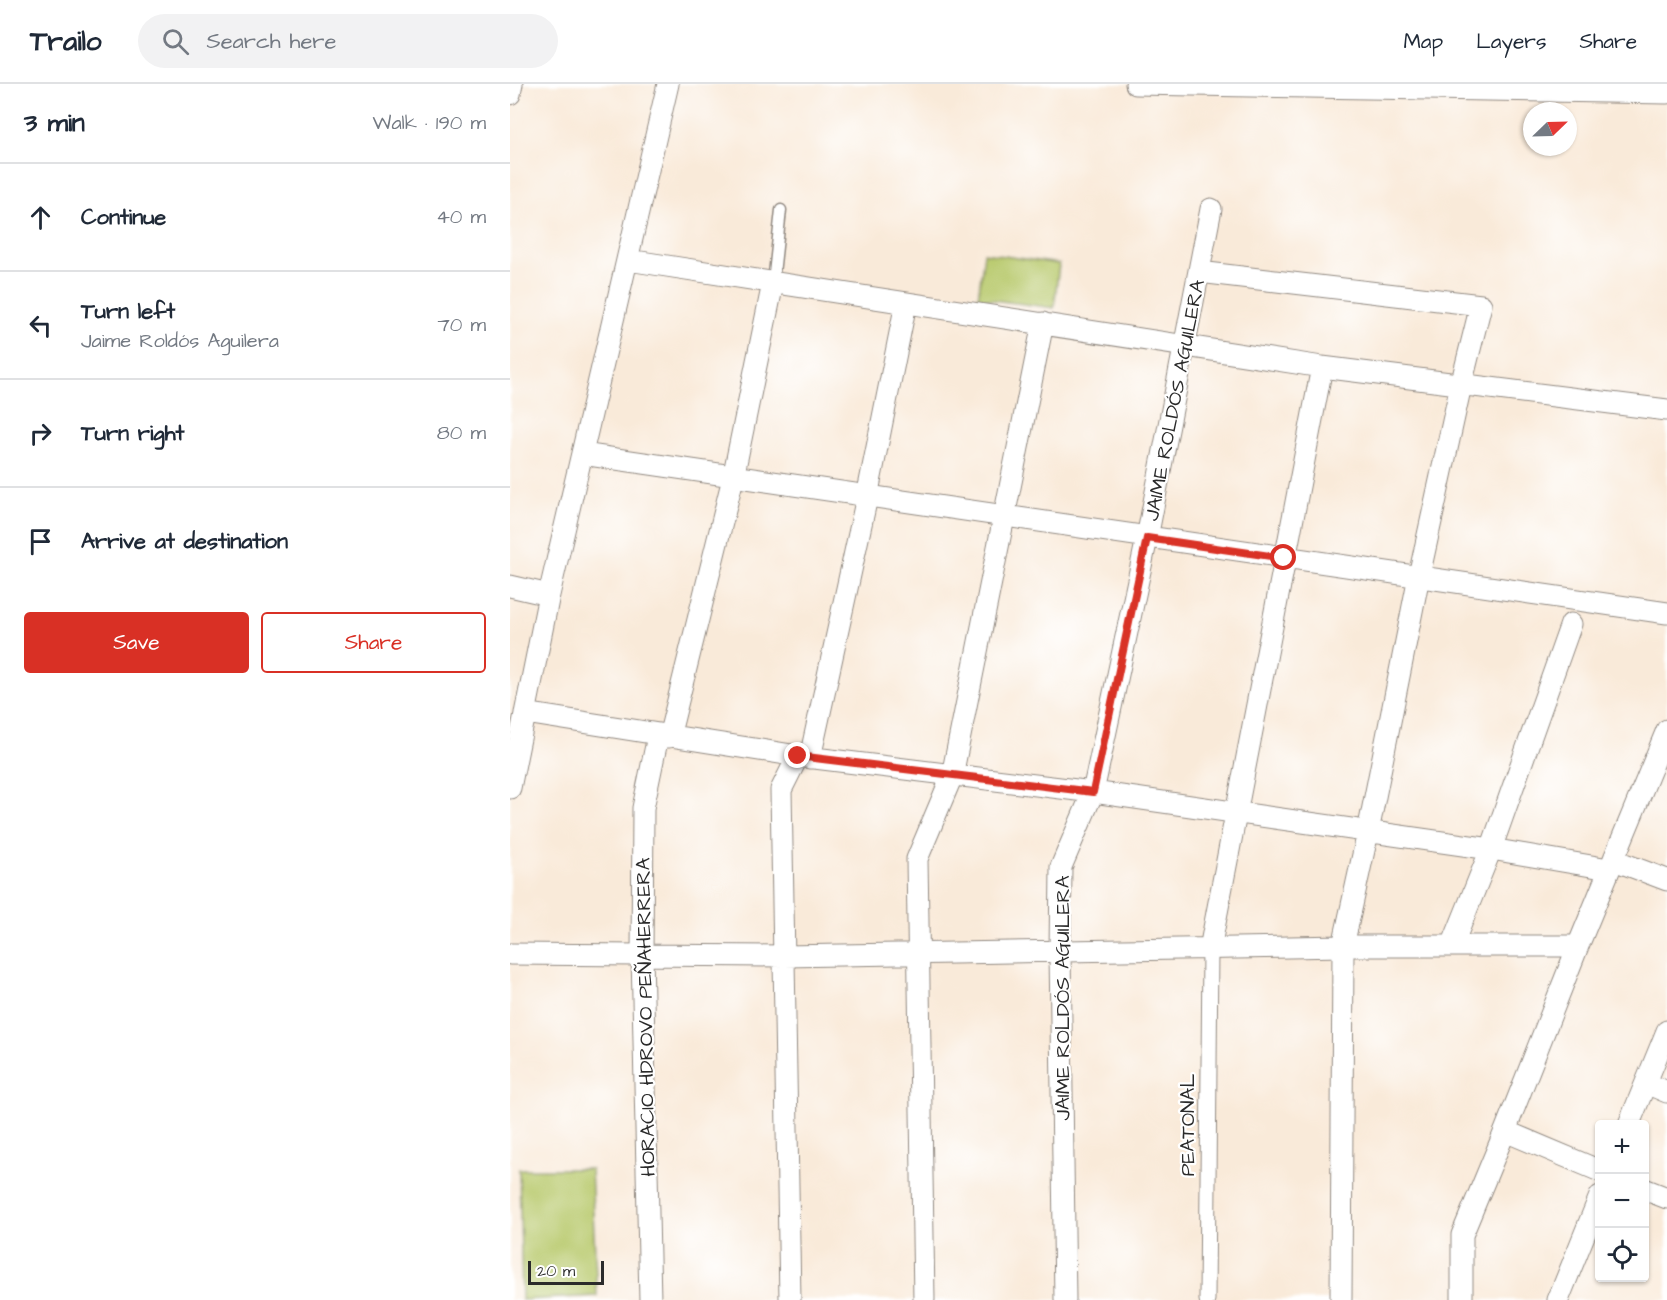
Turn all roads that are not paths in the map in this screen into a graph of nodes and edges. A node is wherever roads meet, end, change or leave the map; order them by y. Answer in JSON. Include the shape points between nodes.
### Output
{"nodes":[{"id":1,"x":512,"y":84,"type":"edge"},
{"id":2,"x":668,"y":84,"type":"edge"},
{"id":3,"x":1136,"y":84,"type":"edge"},
{"id":4,"x":1284,"y":85,"type":"edge"},
{"id":5,"x":1667,"y":93,"type":"edge"},
{"id":6,"x":510,"y":94,"type":"edge"},
{"id":7,"x":1211,"y":209,"type":"dead end"},
{"id":8,"x":781,"y":210,"type":"dead end"},
{"id":9,"x":628,"y":260,"type":"junction"},
{"id":10,"x":1199,"y":272,"type":"junction"},
{"id":11,"x":773,"y":283,"type":"junction"},
{"id":12,"x":906,"y":303,"type":"junction"},
{"id":13,"x":1043,"y":323,"type":"junction"},
{"id":14,"x":1185,"y":346,"type":"junction"},
{"id":15,"x":1322,"y":367,"type":"junction"},
{"id":16,"x":1461,"y":385,"type":"junction"},
{"id":17,"x":1667,"y":410,"type":"edge"},
{"id":18,"x":582,"y":454,"type":"junction"},
{"id":19,"x":733,"y":478,"type":"junction"},
{"id":20,"x":867,"y":497,"type":"junction"},
{"id":21,"x":1002,"y":517,"type":"junction"},
{"id":22,"x":1147,"y":538,"type":"junction"},
{"id":23,"x":1284,"y":558,"type":"junction"},
{"id":24,"x":1419,"y":576,"type":"junction"},
{"id":25,"x":510,"y":586,"type":"edge"},
{"id":26,"x":549,"y":595,"type":"junction"},
{"id":27,"x":1667,"y":613,"type":"edge"},
{"id":28,"x":1571,"y":624,"type":"dead end"},
{"id":29,"x":525,"y":713,"type":"junction"},
{"id":30,"x":1667,"y":730,"type":"edge"},
{"id":31,"x":664,"y":736,"type":"junction"},
{"id":32,"x":804,"y":757,"type":"junction"},
{"id":33,"x":952,"y":776,"type":"junction"},
{"id":34,"x":510,"y":788,"type":"edge"},
{"id":35,"x":1093,"y":792,"type":"junction"},
{"id":36,"x":1235,"y":813,"type":"junction"},
{"id":37,"x":1368,"y":832,"type":"junction"},
{"id":38,"x":1491,"y":849,"type":"junction"},
{"id":39,"x":1612,"y":865,"type":"junction"},
{"id":40,"x":1667,"y":880,"type":"edge"},
{"id":41,"x":1343,"y":946,"type":"junction"},
{"id":42,"x":1452,"y":946,"type":"junction"},
{"id":43,"x":1578,"y":946,"type":"junction"},
{"id":44,"x":1209,"y":949,"type":"junction"},
{"id":45,"x":1060,"y":952,"type":"junction"},
{"id":46,"x":510,"y":954,"type":"edge"},
{"id":47,"x":918,"y":954,"type":"junction"},
{"id":48,"x":642,"y":955,"type":"junction"},
{"id":49,"x":785,"y":956,"type":"junction"},
{"id":50,"x":1667,"y":1031,"type":"edge"},
{"id":51,"x":1646,"y":1083,"type":"junction"},
{"id":52,"x":1667,"y":1092,"type":"edge"},
{"id":53,"x":1631,"y":1120,"type":"edge"},
{"id":54,"x":1504,"y":1131,"type":"junction"},
{"id":55,"x":1595,"y":1169,"type":"edge"},
{"id":56,"x":1649,"y":1191,"type":"edge"},
{"id":57,"x":1667,"y":1198,"type":"edge"},
{"id":58,"x":1595,"y":1206,"type":"edge"},
{"id":59,"x":650,"y":1300,"type":"edge"},
{"id":60,"x":790,"y":1300,"type":"edge"},
{"id":61,"x":924,"y":1300,"type":"edge"},
{"id":62,"x":1065,"y":1300,"type":"edge"},
{"id":63,"x":1208,"y":1300,"type":"edge"},
{"id":64,"x":1341,"y":1300,"type":"edge"},
{"id":65,"x":1462,"y":1300,"type":"edge"},
{"id":66,"x":1558,"y":1300,"type":"edge"}],
"edges":[{"from":1,"to":6,"type":"street"},
{"from":2,"to":9,"type":"street"},
{"from":3,"to":4,"type":"street"},
{"from":4,"to":5,"type":"street"},
{"from":7,"to":10,"type":"street","name":"JAIME ROLDÓS AGUILERA"},
{"from":8,"to":11,"type":"lane"},
{"from":9,"to":11,"type":"street"},
{"from":9,"to":18,"type":"street"},
{"from":10,"to":14,"type":"street","name":"JAIME ROLDÓS AGUILERA"},
{"from":10,"to":16,"type":"street","via":[[1481,305]]},
{"from":11,"to":12,"type":"street"},
{"from":11,"to":19,"type":"street","name":"HORACIO HDROVO PEÑAHERRERA"},
{"from":12,"to":13,"type":"street"},
{"from":12,"to":20,"type":"street"},
{"from":13,"to":14,"type":"street"},
{"from":13,"to":21,"type":"street"},
{"from":14,"to":15,"type":"street"},
{"from":14,"to":22,"type":"street","name":"JAIME ROLDÓS AGUILERA"},
{"from":15,"to":16,"type":"street"},
{"from":15,"to":23,"type":"street"},
{"from":16,"to":17,"type":"street"},
{"from":16,"to":24,"type":"street"},
{"from":18,"to":19,"type":"street"},
{"from":18,"to":26,"type":"street"},
{"from":19,"to":20,"type":"street"},
{"from":19,"to":31,"type":"street","name":"HORACIO HDROVO PEÑAHERRERA"},
{"from":20,"to":21,"type":"street"},
{"from":20,"to":32,"type":"street"},
{"from":21,"to":22,"type":"street"},
{"from":21,"to":33,"type":"street"},
{"from":22,"to":23,"type":"street"},
{"from":22,"to":35,"type":"street","name":"JAIME ROLDÓS AGUILERA"},
{"from":23,"to":24,"type":"street"},
{"from":23,"to":36,"type":"street"},
{"from":24,"to":27,"type":"street"},
{"from":24,"to":37,"type":"street"},
{"from":25,"to":26,"type":"street"},
{"from":26,"to":29,"type":"street"},
{"from":28,"to":38,"type":"street"},
{"from":29,"to":31,"type":"street"},
{"from":29,"to":34,"type":"street"},
{"from":30,"to":39,"type":"street"},
{"from":31,"to":32,"type":"street"},
{"from":31,"to":48,"type":"street","name":"HORACIO HDROVO PEÑAHERRERA","via":[[643,808]]},
{"from":32,"to":33,"type":"street"},
{"from":32,"to":49,"type":"street","via":[[781,790]]},
{"from":33,"to":35,"type":"street"},
{"from":33,"to":47,"type":"street","via":[[917,859]]},
{"from":35,"to":36,"type":"street"},
{"from":35,"to":45,"type":"street","name":"JAIME ROLDÓS AGUILERA","via":[[1061,867]]},
{"from":36,"to":37,"type":"street"},
{"from":36,"to":44,"type":"street"},
{"from":37,"to":38,"type":"street"},
{"from":37,"to":41,"type":"street"},
{"from":38,"to":39,"type":"street"},
{"from":38,"to":42,"type":"street"},
{"from":39,"to":40,"type":"street"},
{"from":39,"to":43,"type":"street"},
{"from":41,"to":42,"type":"street"},
{"from":41,"to":44,"type":"street"},
{"from":41,"to":64,"type":"street"},
{"from":42,"to":43,"type":"street"},
{"from":43,"to":54,"type":"street"},
{"from":44,"to":45,"type":"street"},
{"from":44,"to":63,"type":"street","name":"PEATONAL"},
{"from":45,"to":47,"type":"street"},
{"from":45,"to":62,"type":"street","name":"JAIME ROLDÓS AGUILERA"},
{"from":46,"to":48,"type":"street"},
{"from":47,"to":49,"type":"street"},
{"from":47,"to":61,"type":"street"},
{"from":48,"to":49,"type":"street"},
{"from":48,"to":59,"type":"street","name":"HORACIO HDROVO PEÑAHERRERA"},
{"from":49,"to":60,"type":"street"},
{"from":50,"to":51,"type":"street"},
{"from":51,"to":52,"type":"street"},
{"from":51,"to":53,"type":"street"},
{"from":54,"to":55,"type":"street"},
{"from":54,"to":65,"type":"street","via":[[1462,1235]]},
{"from":56,"to":57,"type":"street"},
{"from":58,"to":66,"type":"street"}]}
